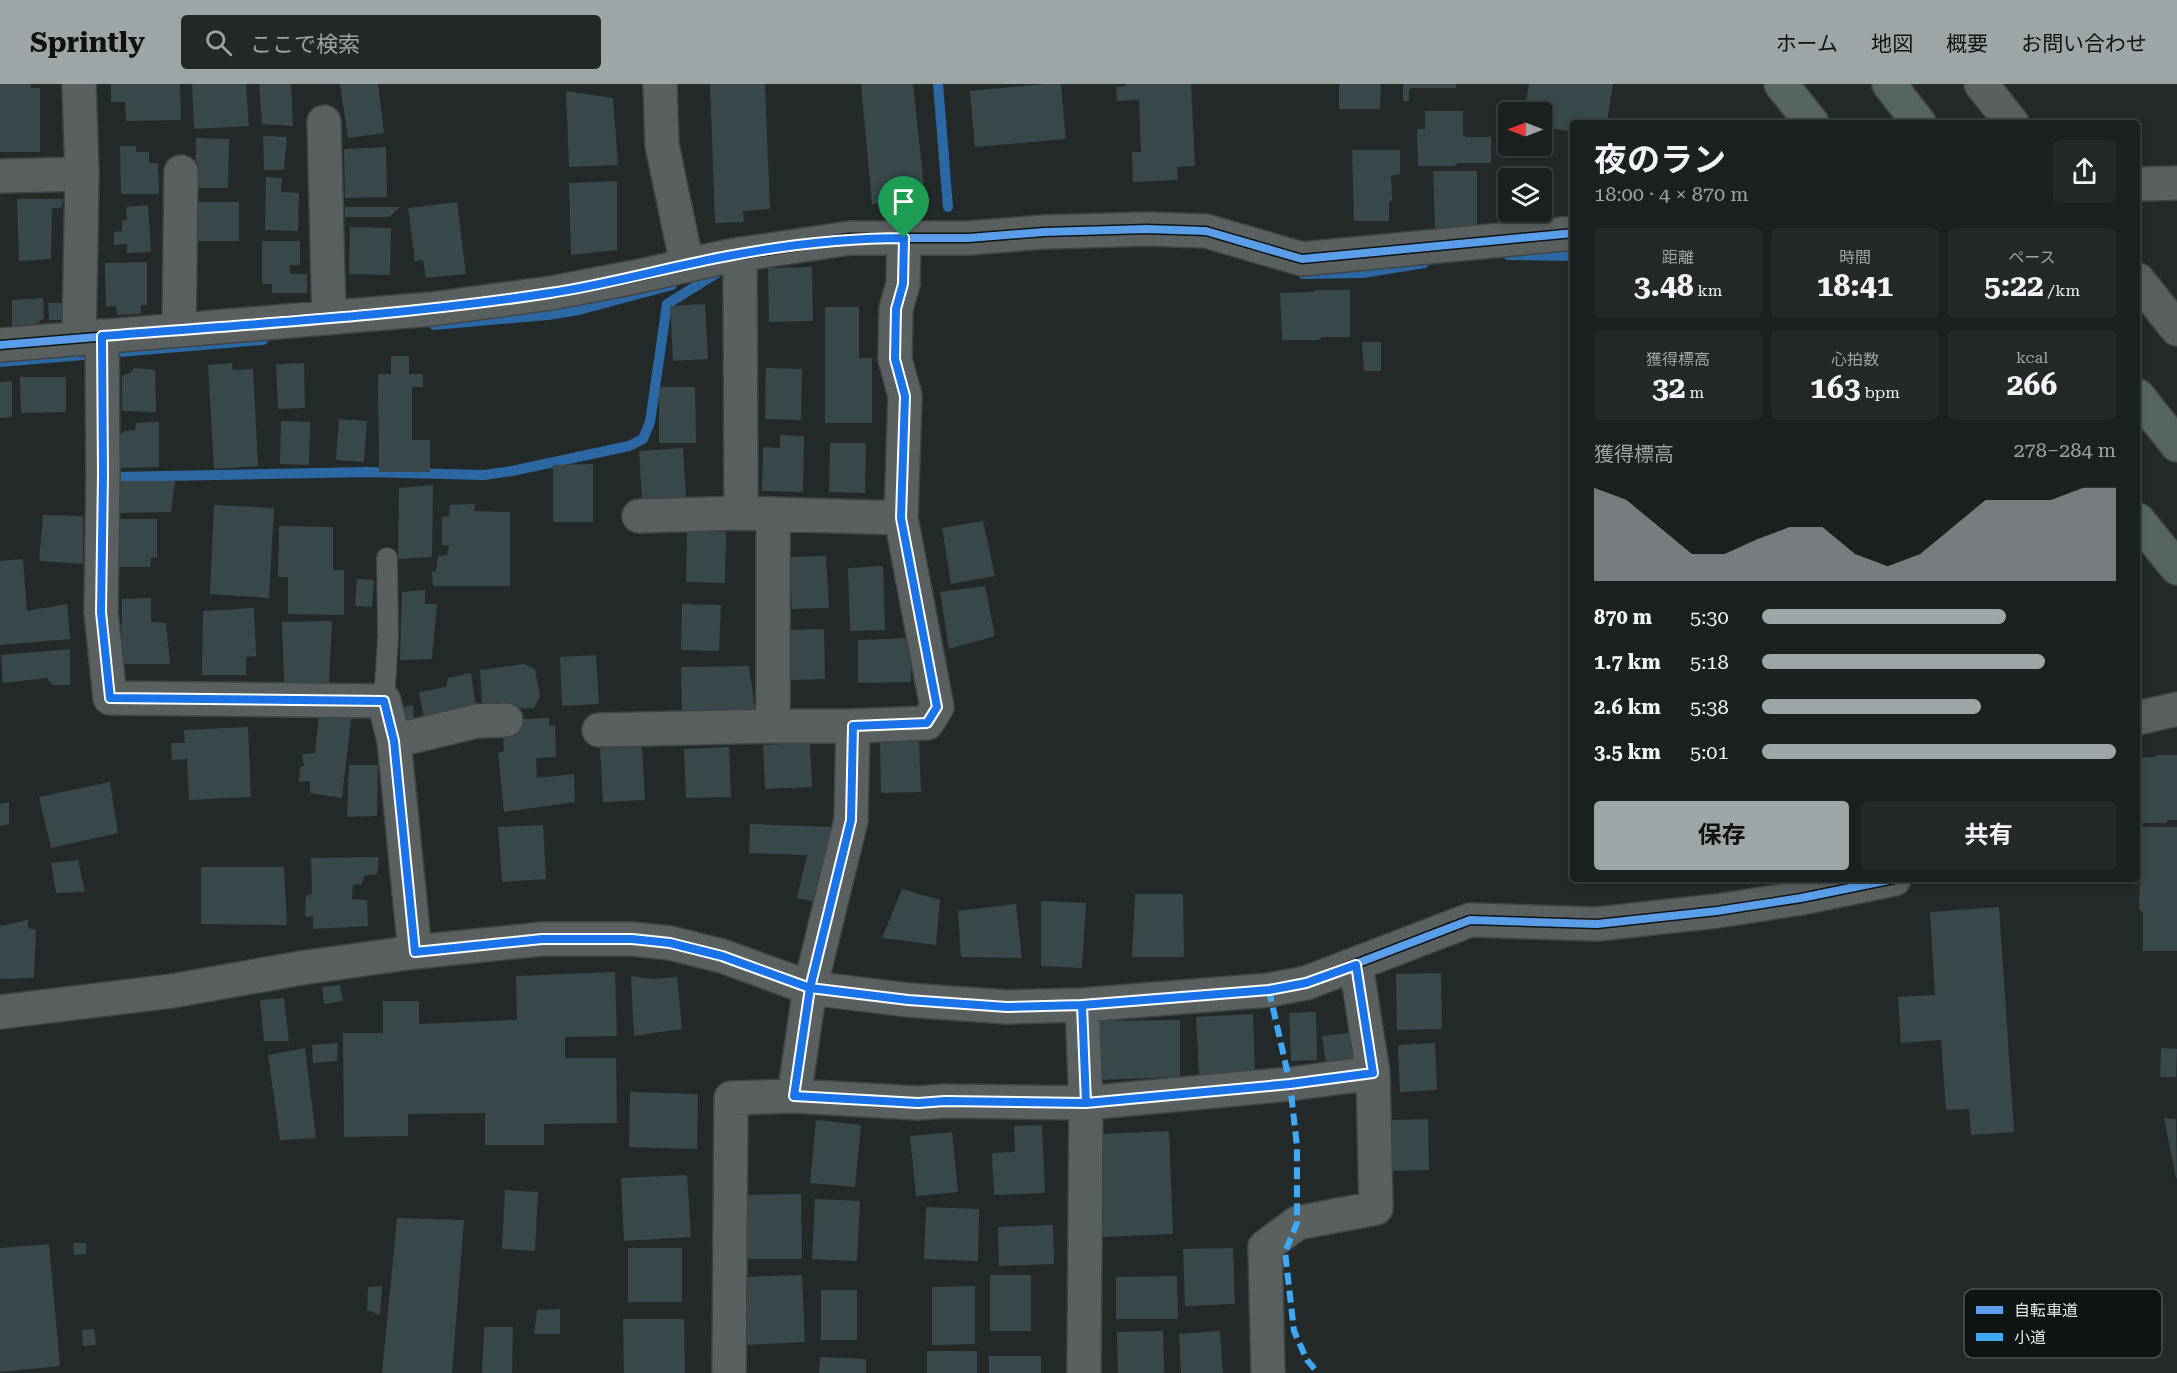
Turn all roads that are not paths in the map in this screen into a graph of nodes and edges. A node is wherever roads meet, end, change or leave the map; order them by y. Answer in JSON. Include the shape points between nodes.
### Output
{"nodes":[{"id":1,"x":79,"y":84,"type":"edge"},
{"id":2,"x":660,"y":84,"type":"edge"},
{"id":3,"x":1781,"y":84,"type":"edge"},
{"id":4,"x":1889,"y":84,"type":"edge"},
{"id":5,"x":1810,"y":120,"type":"edge"},
{"id":6,"x":1917,"y":120,"type":"edge"},
{"id":7,"x":324,"y":122,"type":"dead end"},
{"id":8,"x":181,"y":172,"type":"dead end"},
{"id":9,"x":82,"y":174,"type":"junction"},
{"id":10,"x":0,"y":176,"type":"edge"},
{"id":11,"x":2177,"y":183,"type":"edge"},
{"id":12,"x":2140,"y":184,"type":"edge"},
{"id":13,"x":1570,"y":233,"type":"edge"},
{"id":14,"x":904,"y":238,"type":"junction"},
{"id":15,"x":740,"y":254,"type":"junction"},
{"id":16,"x":687,"y":265,"type":"junction"},
{"id":17,"x":2140,"y":283,"type":"edge"},
{"id":18,"x":330,"y":318,"type":"junction"},
{"id":19,"x":2177,"y":329,"type":"edge"},
{"id":20,"x":179,"y":330,"type":"junction"},
{"id":21,"x":90,"y":338,"type":"junction"},
{"id":22,"x":0,"y":345,"type":"edge"},
{"id":23,"x":2140,"y":399,"type":"edge"},
{"id":24,"x":2177,"y":445,"type":"edge"},
{"id":25,"x":741,"y":513,"type":"junction"},
{"id":26,"x":773,"y":514,"type":"junction"},
{"id":27,"x":639,"y":516,"type":"dead end"},
{"id":28,"x":901,"y":518,"type":"junction"},
{"id":29,"x":2140,"y":522,"type":"edge"},
{"id":30,"x":387,"y":558,"type":"dead end"},
{"id":31,"x":2177,"y":568,"type":"edge"},
{"id":32,"x":384,"y":701,"type":"junction"},
{"id":33,"x":2177,"y":709,"type":"edge"},
{"id":34,"x":2140,"y":718,"type":"edge"},
{"id":35,"x":506,"y":720,"type":"dead end"},
{"id":36,"x":773,"y":726,"type":"junction"},
{"id":37,"x":853,"y":726,"type":"junction"},
{"id":38,"x":599,"y":730,"type":"dead end"},
{"id":39,"x":394,"y":741,"type":"junction"},
{"id":40,"x":1879,"y":882,"type":"edge"},
{"id":41,"x":415,"y":952,"type":"junction"},
{"id":42,"x":1356,"y":965,"type":"junction"},
{"id":43,"x":810,"y":988,"type":"junction"},
{"id":44,"x":1082,"y":1005,"type":"junction"},
{"id":45,"x":0,"y":1012,"type":"edge"},
{"id":46,"x":1373,"y":1073,"type":"junction"},
{"id":47,"x":794,"y":1096,"type":"junction"},
{"id":48,"x":1086,"y":1103,"type":"junction"},
{"id":49,"x":729,"y":1373,"type":"edge"},
{"id":50,"x":1084,"y":1373,"type":"edge"},
{"id":51,"x":1268,"y":1373,"type":"edge"}],
"edges":[{"from":1,"to":9,"type":"street"},
{"from":2,"to":16,"type":"street","via":[[662,145]]},
{"from":3,"to":5,"type":"highway"},
{"from":4,"to":6,"type":"highway"},
{"from":7,"to":18,"type":"street"},
{"from":8,"to":20,"type":"street"},
{"from":9,"to":10,"type":"street"},
{"from":9,"to":21,"type":"street"},
{"from":11,"to":12,"type":"street"},
{"from":13,"to":14,"type":"street","via":[[1302,259],[1206,231],[1147,229]]},
{"from":14,"to":15,"type":"street","via":[[850,238]]},
{"from":14,"to":28,"type":"street","via":[[895,359],[905,396]]},
{"from":15,"to":16,"type":"street"},
{"from":15,"to":25,"type":"street"},
{"from":16,"to":18,"type":"street","via":[[550,293]]},
{"from":17,"to":19,"type":"street"},
{"from":18,"to":20,"type":"street"},
{"from":20,"to":21,"type":"street"},
{"from":21,"to":22,"type":"street"},
{"from":21,"to":32,"type":"street","via":[[103,475],[101,612],[110,698]]},
{"from":23,"to":24,"type":"highway"},
{"from":25,"to":26,"type":"street"},
{"from":25,"to":27,"type":"street"},
{"from":26,"to":28,"type":"street"},
{"from":26,"to":36,"type":"street"},
{"from":28,"to":37,"type":"street","via":[[937,707],[927,723]]},
{"from":29,"to":31,"type":"highway"},
{"from":30,"to":32,"type":"lane"},
{"from":32,"to":39,"type":"street"},
{"from":33,"to":34,"type":"street"},
{"from":35,"to":39,"type":"street","via":[[477,721]]},
{"from":36,"to":37,"type":"street"},
{"from":36,"to":38,"type":"street"},
{"from":37,"to":43,"type":"street","via":[[851,820]]},
{"from":39,"to":41,"type":"street"},
{"from":40,"to":42,"type":"street","via":[[1717,911],[1608,923],[1470,920]]},
{"from":41,"to":43,"type":"street","via":[[542,939],[642,940],[722,956]]},
{"from":41,"to":45,"type":"street","via":[[172,991]]},
{"from":42,"to":44,"type":"street","via":[[1306,983],[1269,990]]},
{"from":42,"to":46,"type":"street"},
{"from":43,"to":44,"type":"street","via":[[1007,1007]]},
{"from":43,"to":47,"type":"street"},
{"from":44,"to":48,"type":"street"},
{"from":46,"to":48,"type":"street"},
{"from":46,"to":51,"type":"street","via":[[1376,1208],[1297,1223],[1264,1247]]},
{"from":47,"to":48,"type":"street","via":[[918,1103]]},
{"from":47,"to":49,"type":"street","via":[[731,1098]]},
{"from":48,"to":50,"type":"street"}]}
